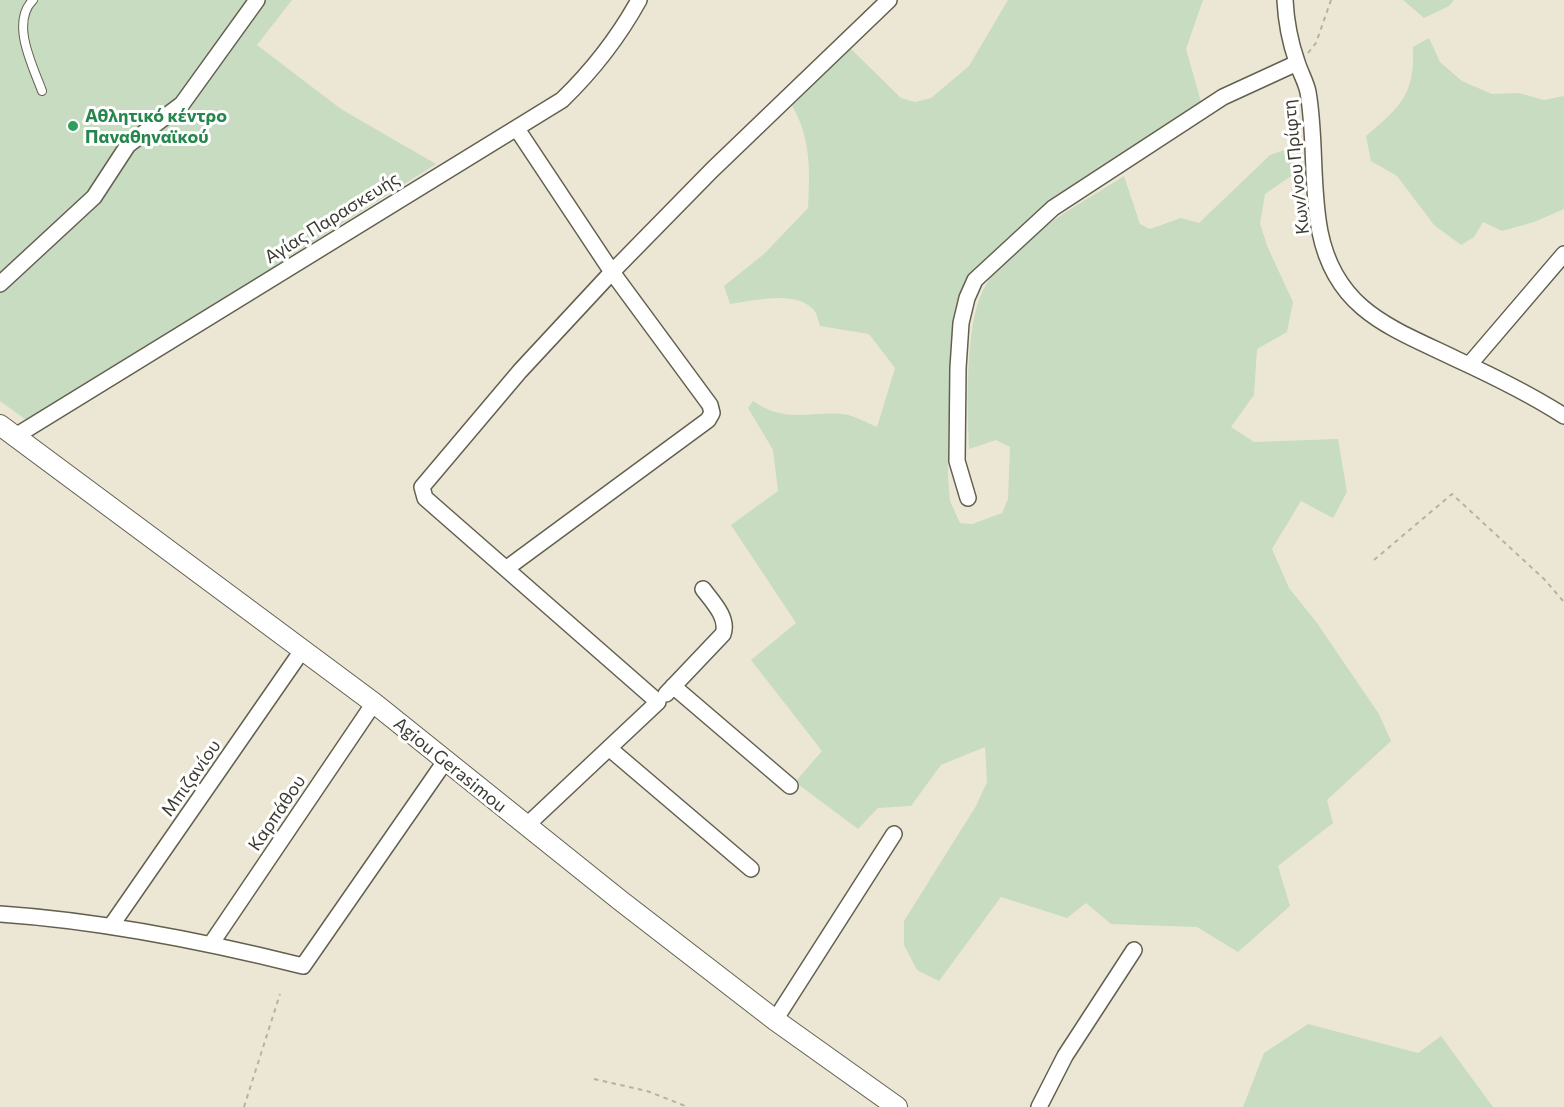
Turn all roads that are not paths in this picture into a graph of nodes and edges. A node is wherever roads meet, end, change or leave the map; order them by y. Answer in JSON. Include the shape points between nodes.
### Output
{"nodes":[{"id":1,"x":33,"y":0,"type":"edge"},
{"id":2,"x":257,"y":0,"type":"edge"},
{"id":3,"x":639,"y":0,"type":"edge"},
{"id":4,"x":888,"y":0,"type":"edge"},
{"id":5,"x":1285,"y":0,"type":"edge"},
{"id":6,"x":1297,"y":63,"type":"junction"},
{"id":7,"x":42,"y":91,"type":"dead end"},
{"id":8,"x":517,"y":129,"type":"junction"},
{"id":9,"x":1564,"y":254,"type":"edge"},
{"id":10,"x":612,"y":272,"type":"junction"},
{"id":11,"x":0,"y":284,"type":"edge"},
{"id":12,"x":1469,"y":365,"type":"junction"},
{"id":13,"x":1564,"y":416,"type":"edge"},
{"id":14,"x":7,"y":431,"type":"edge"},
{"id":15,"x":968,"y":498,"type":"dead end"},
{"id":16,"x":507,"y":568,"type":"junction"},
{"id":17,"x":703,"y":589,"type":"dead end"},
{"id":18,"x":302,"y":651,"type":"junction"},
{"id":19,"x":673,"y":686,"type":"junction"},
{"id":20,"x":658,"y":702,"type":"junction"},
{"id":21,"x":374,"y":703,"type":"junction"},
{"id":22,"x":610,"y":749,"type":"junction"},
{"id":23,"x":446,"y":760,"type":"junction"},
{"id":24,"x":790,"y":786,"type":"dead end"},
{"id":25,"x":526,"y":826,"type":"junction"},
{"id":26,"x":894,"y":834,"type":"dead end"},
{"id":27,"x":751,"y":869,"type":"dead end"},
{"id":28,"x":0,"y":914,"type":"edge"},
{"id":29,"x":111,"y":926,"type":"junction"},
{"id":30,"x":211,"y":944,"type":"junction"},
{"id":31,"x":1134,"y":950,"type":"dead end"},
{"id":32,"x":775,"y":1020,"type":"junction"},
{"id":33,"x":897,"y":1107,"type":"edge"},
{"id":34,"x":1039,"y":1107,"type":"edge"}],
"edges":[{"from":1,"to":7,"type":"lane","via":[[24,17],[24,39]]},
{"from":2,"to":11,"type":"street","via":[[182,104],[128,146],[94,197]]},
{"from":3,"to":8,"type":"street","name":"Αγίας Παρασκευής","via":[[590,74],[562,100]]},
{"from":4,"to":10,"type":"street"},
{"from":5,"to":6,"type":"street","name":"Κων/νου Πρίφτη"},
{"from":6,"to":12,"type":"street","name":"Κων/νου Πρίφτη","via":[[1308,91],[1316,199],[1330,264],[1349,296],[1370,316]]},
{"from":6,"to":15,"type":"street","via":[[1223,97],[1053,208],[975,280],[961,323],[958,368],[957,461]]},
{"from":8,"to":10,"type":"street"},
{"from":8,"to":14,"type":"street","name":"Αγίας Παρασκευής"},
{"from":9,"to":12,"type":"street"},
{"from":10,"to":16,"type":"street","via":[[519,371],[422,487],[425,498]]},
{"from":10,"to":16,"type":"street","via":[[710,405],[711,417]]},
{"from":12,"to":13,"type":"street","name":"Κων/νου Πρίφτη"},
{"from":14,"to":18,"type":"street","name":"Agiou Gerasimou"},
{"from":16,"to":20,"type":"street"},
{"from":17,"to":19,"type":"street","via":[[726,627]]},
{"from":18,"to":21,"type":"street","name":"Agiou Gerasimou"},
{"from":18,"to":29,"type":"street","name":"Μπιζανίου"},
{"from":19,"to":20,"type":"street"},
{"from":19,"to":24,"type":"street"},
{"from":20,"to":22,"type":"street"},
{"from":21,"to":23,"type":"street","name":"Agiou Gerasimou"},
{"from":21,"to":30,"type":"street","name":"Καρπάθου"},
{"from":22,"to":25,"type":"street"},
{"from":22,"to":27,"type":"street"},
{"from":23,"to":25,"type":"street","name":"Agiou Gerasimou"},
{"from":23,"to":30,"type":"street","via":[[303,966]]},
{"from":25,"to":32,"type":"street","name":"Agiou Gerasimou"},
{"from":26,"to":32,"type":"street"},
{"from":28,"to":29,"type":"street"},
{"from":29,"to":30,"type":"street"},
{"from":31,"to":34,"type":"street","via":[[1065,1056]]},
{"from":32,"to":33,"type":"street","name":"Agiou Gerasimou"}]}
